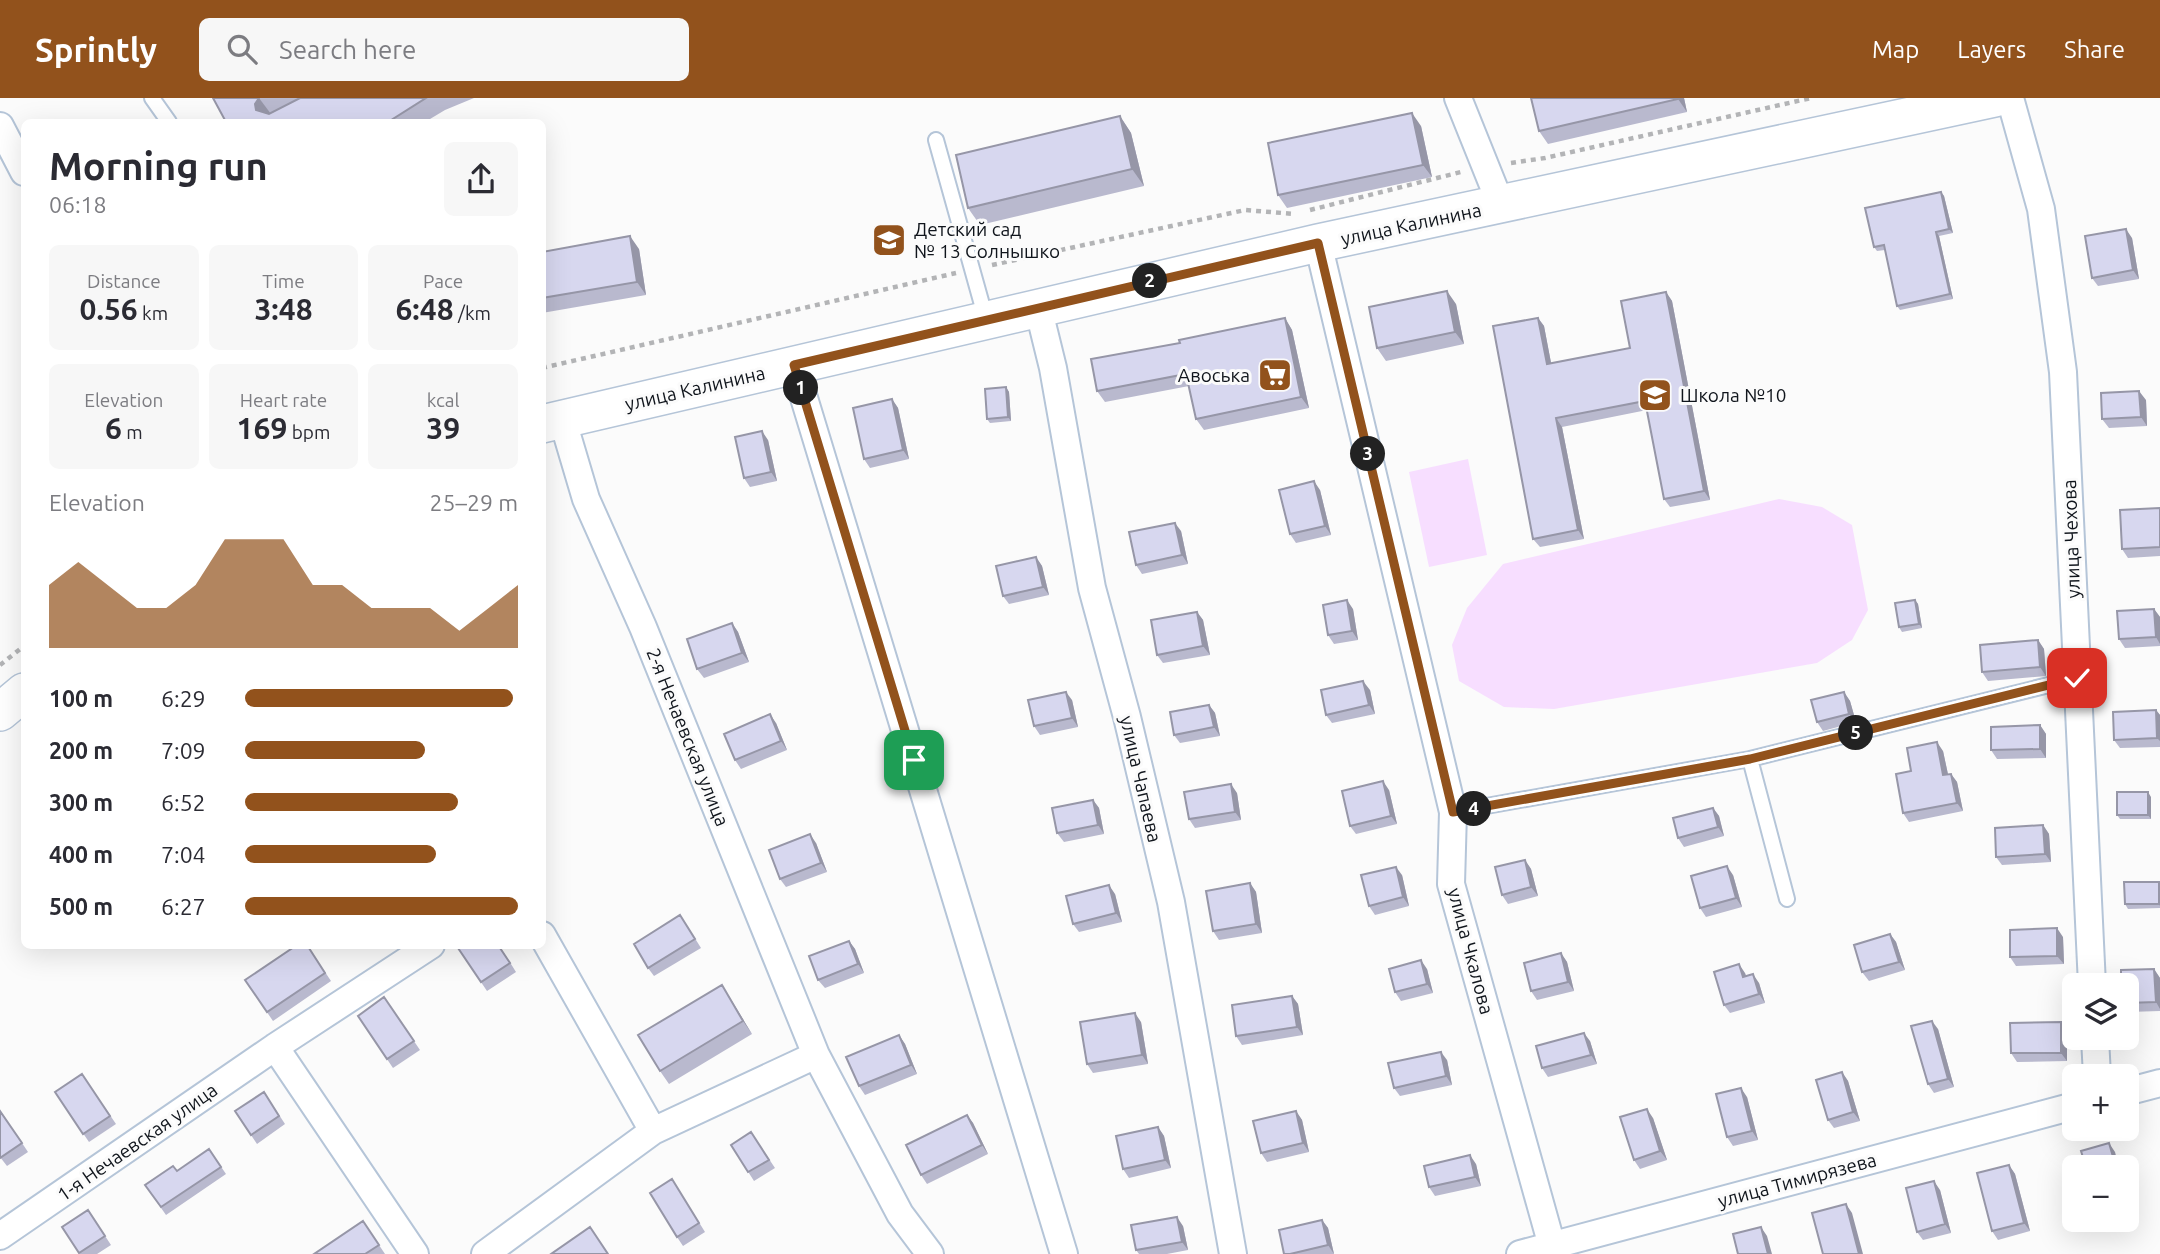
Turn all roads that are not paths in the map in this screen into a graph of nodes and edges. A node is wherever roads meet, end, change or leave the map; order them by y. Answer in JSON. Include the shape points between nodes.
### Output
{"nodes":[{"id":1,"x":152,"y":98,"type":"edge"},
{"id":2,"x":1458,"y":98,"type":"edge"},
{"id":3,"x":1995,"y":98,"type":"edge"},
{"id":4,"x":2010,"y":98,"type":"edge"},
{"id":5,"x":167,"y":119,"type":"edge"},
{"id":6,"x":0,"y":126,"type":"edge"},
{"id":7,"x":936,"y":141,"type":"dead end"},
{"id":8,"x":21,"y":166,"type":"edge"},
{"id":9,"x":1501,"y":205,"type":"junction"},
{"id":10,"x":1318,"y":243,"type":"junction"},
{"id":11,"x":1038,"y":307,"type":"junction"},
{"id":12,"x":986,"y":319,"type":"junction"},
{"id":13,"x":794,"y":365,"type":"junction"},
{"id":14,"x":552,"y":421,"type":"edge"},
{"id":15,"x":2077,"y":678,"type":"junction"},
{"id":16,"x":21,"y":694,"type":"edge"},
{"id":17,"x":0,"y":712,"type":"edge"},
{"id":18,"x":1750,"y":759,"type":"junction"},
{"id":19,"x":1453,"y":812,"type":"junction"},
{"id":20,"x":1787,"y":899,"type":"dead end"},
{"id":21,"x":546,"y":942,"type":"edge"},
{"id":22,"x":424,"y":949,"type":"edge"},
{"id":23,"x":2091,"y":973,"type":"edge"},
{"id":24,"x":275,"y":1047,"type":"junction"},
{"id":25,"x":816,"y":1055,"type":"junction"},
{"id":26,"x":2160,"y":1083,"type":"edge"},
{"id":27,"x":2139,"y":1089,"type":"edge"},
{"id":28,"x":2062,"y":1109,"type":"edge"},
{"id":29,"x":653,"y":1131,"type":"junction"},
{"id":30,"x":0,"y":1236,"type":"edge"},
{"id":31,"x":1552,"y":1246,"type":"junction"},
{"id":32,"x":415,"y":1254,"type":"edge"},
{"id":33,"x":485,"y":1254,"type":"edge"},
{"id":34,"x":930,"y":1254,"type":"edge"},
{"id":35,"x":1064,"y":1254,"type":"edge"},
{"id":36,"x":1233,"y":1254,"type":"edge"},
{"id":37,"x":1520,"y":1254,"type":"edge"}],
"edges":[{"from":1,"to":5,"type":"lane"},
{"from":2,"to":9,"type":"street"},
{"from":3,"to":9,"type":"main road","name":"улица Калинина"},
{"from":4,"to":15,"type":"street","name":"улица Чехова","via":[[2041,209],[2063,372]]},
{"from":6,"to":8,"type":"street"},
{"from":7,"to":12,"type":"lane"},
{"from":9,"to":10,"type":"main road","name":"улица Калинина"},
{"from":10,"to":11,"type":"main road","name":"улица Калинина"},
{"from":10,"to":19,"type":"street","name":"улица Чкалова"},
{"from":11,"to":12,"type":"main road","name":"улица Калинина"},
{"from":11,"to":36,"type":"street","name":"улица Чапаева","via":[[1092,588],[1171,902]]},
{"from":12,"to":13,"type":"main road","name":"улица Калинина"},
{"from":13,"to":14,"type":"main road","name":"улица Калинина"},
{"from":13,"to":35,"type":"street"},
{"from":14,"to":25,"type":"street","name":"2-я Нечаевская улица","via":[[643,627]]},
{"from":15,"to":18,"type":"lane"},
{"from":15,"to":23,"type":"street","name":"улица Чехова"},
{"from":16,"to":17,"type":"main road"},
{"from":18,"to":19,"type":"lane"},
{"from":18,"to":20,"type":"lane"},
{"from":19,"to":31,"type":"street","name":"улица Чкалова","via":[[1451,884]]},
{"from":21,"to":29,"type":"street"},
{"from":22,"to":24,"type":"street","name":"1-я Нечаевская улица"},
{"from":24,"to":30,"type":"street","name":"1-я Нечаевская улица"},
{"from":24,"to":32,"type":"street"},
{"from":25,"to":29,"type":"street"},
{"from":25,"to":34,"type":"street","name":"2-я Нечаевская улица","via":[[900,1214]]},
{"from":26,"to":27,"type":"street"},
{"from":28,"to":31,"type":"street","name":"улица Тимирязева"},
{"from":29,"to":33,"type":"street"},
{"from":31,"to":37,"type":"street","name":"улица Тимирязева"}]}
